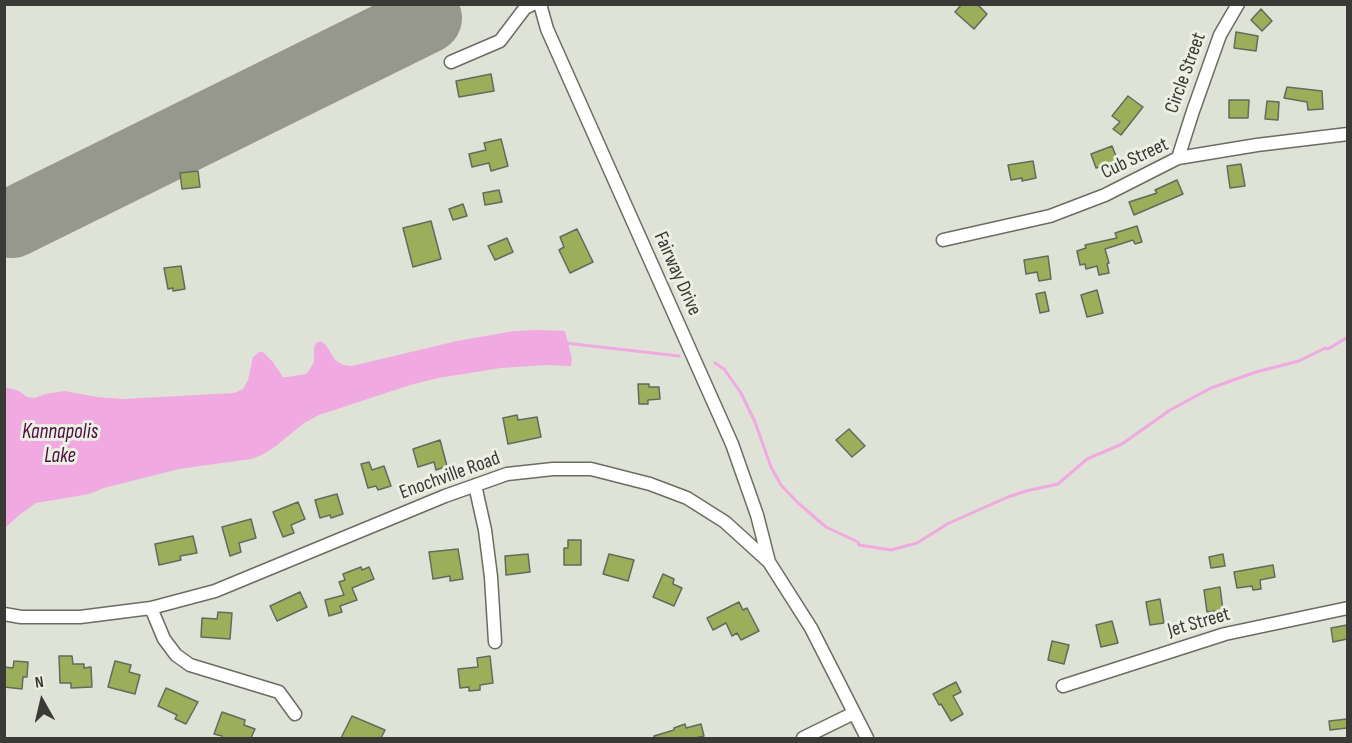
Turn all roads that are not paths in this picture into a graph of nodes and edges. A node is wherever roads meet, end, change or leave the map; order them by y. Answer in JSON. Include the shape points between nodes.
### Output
{"nodes":[{"id":1,"x":533,"y":4,"type":"edge"},
{"id":2,"x":540,"y":4,"type":"edge"},
{"id":3,"x":1238,"y":4,"type":"edge"},
{"id":4,"x":451,"y":62,"type":"dead end"},
{"id":5,"x":1347,"y":134,"type":"edge"},
{"id":6,"x":1178,"y":158,"type":"junction"},
{"id":7,"x":943,"y":240,"type":"dead end"},
{"id":8,"x":475,"y":485,"type":"junction"},
{"id":9,"x":770,"y":562,"type":"junction"},
{"id":10,"x":1347,"y":608,"type":"edge"},
{"id":11,"x":151,"y":609,"type":"junction"},
{"id":12,"x":4,"y":614,"type":"edge"},
{"id":13,"x":495,"y":642,"type":"dead end"},
{"id":14,"x":1063,"y":686,"type":"dead end"},
{"id":15,"x":854,"y":713,"type":"junction"},
{"id":16,"x":295,"y":714,"type":"dead end"},
{"id":17,"x":803,"y":738,"type":"edge"},
{"id":18,"x":867,"y":738,"type":"edge"}],
"edges":[{"from":1,"to":4,"type":"street","via":[[525,8],[500,41]]},
{"from":2,"to":9,"type":"street","name":"Fairway Drive","via":[[547,29],[732,444]]},
{"from":3,"to":6,"type":"street","name":"Circle Street","via":[[1220,35]]},
{"from":5,"to":6,"type":"street","name":"Cub Street"},
{"from":6,"to":7,"type":"street","name":"Cub Street","via":[[1105,195],[1050,216]]},
{"from":8,"to":9,"type":"street","name":"Enochville Road","via":[[507,474],[553,469],[591,469],[651,484],[687,498],[725,522]]},
{"from":8,"to":11,"type":"street","name":"Enochville Road","via":[[215,591]]},
{"from":8,"to":13,"type":"street","via":[[491,577]]},
{"from":9,"to":15,"type":"street","name":"Enochville Road","via":[[811,628]]},
{"from":10,"to":14,"type":"street","name":"Jet Street","via":[[1226,634]]},
{"from":11,"to":12,"type":"street","name":"Enochville Road","via":[[80,617]]},
{"from":11,"to":16,"type":"street","via":[[176,655],[190,665],[279,692]]},
{"from":15,"to":17,"type":"street"},
{"from":15,"to":18,"type":"street","name":"Enochville Road"}]}
